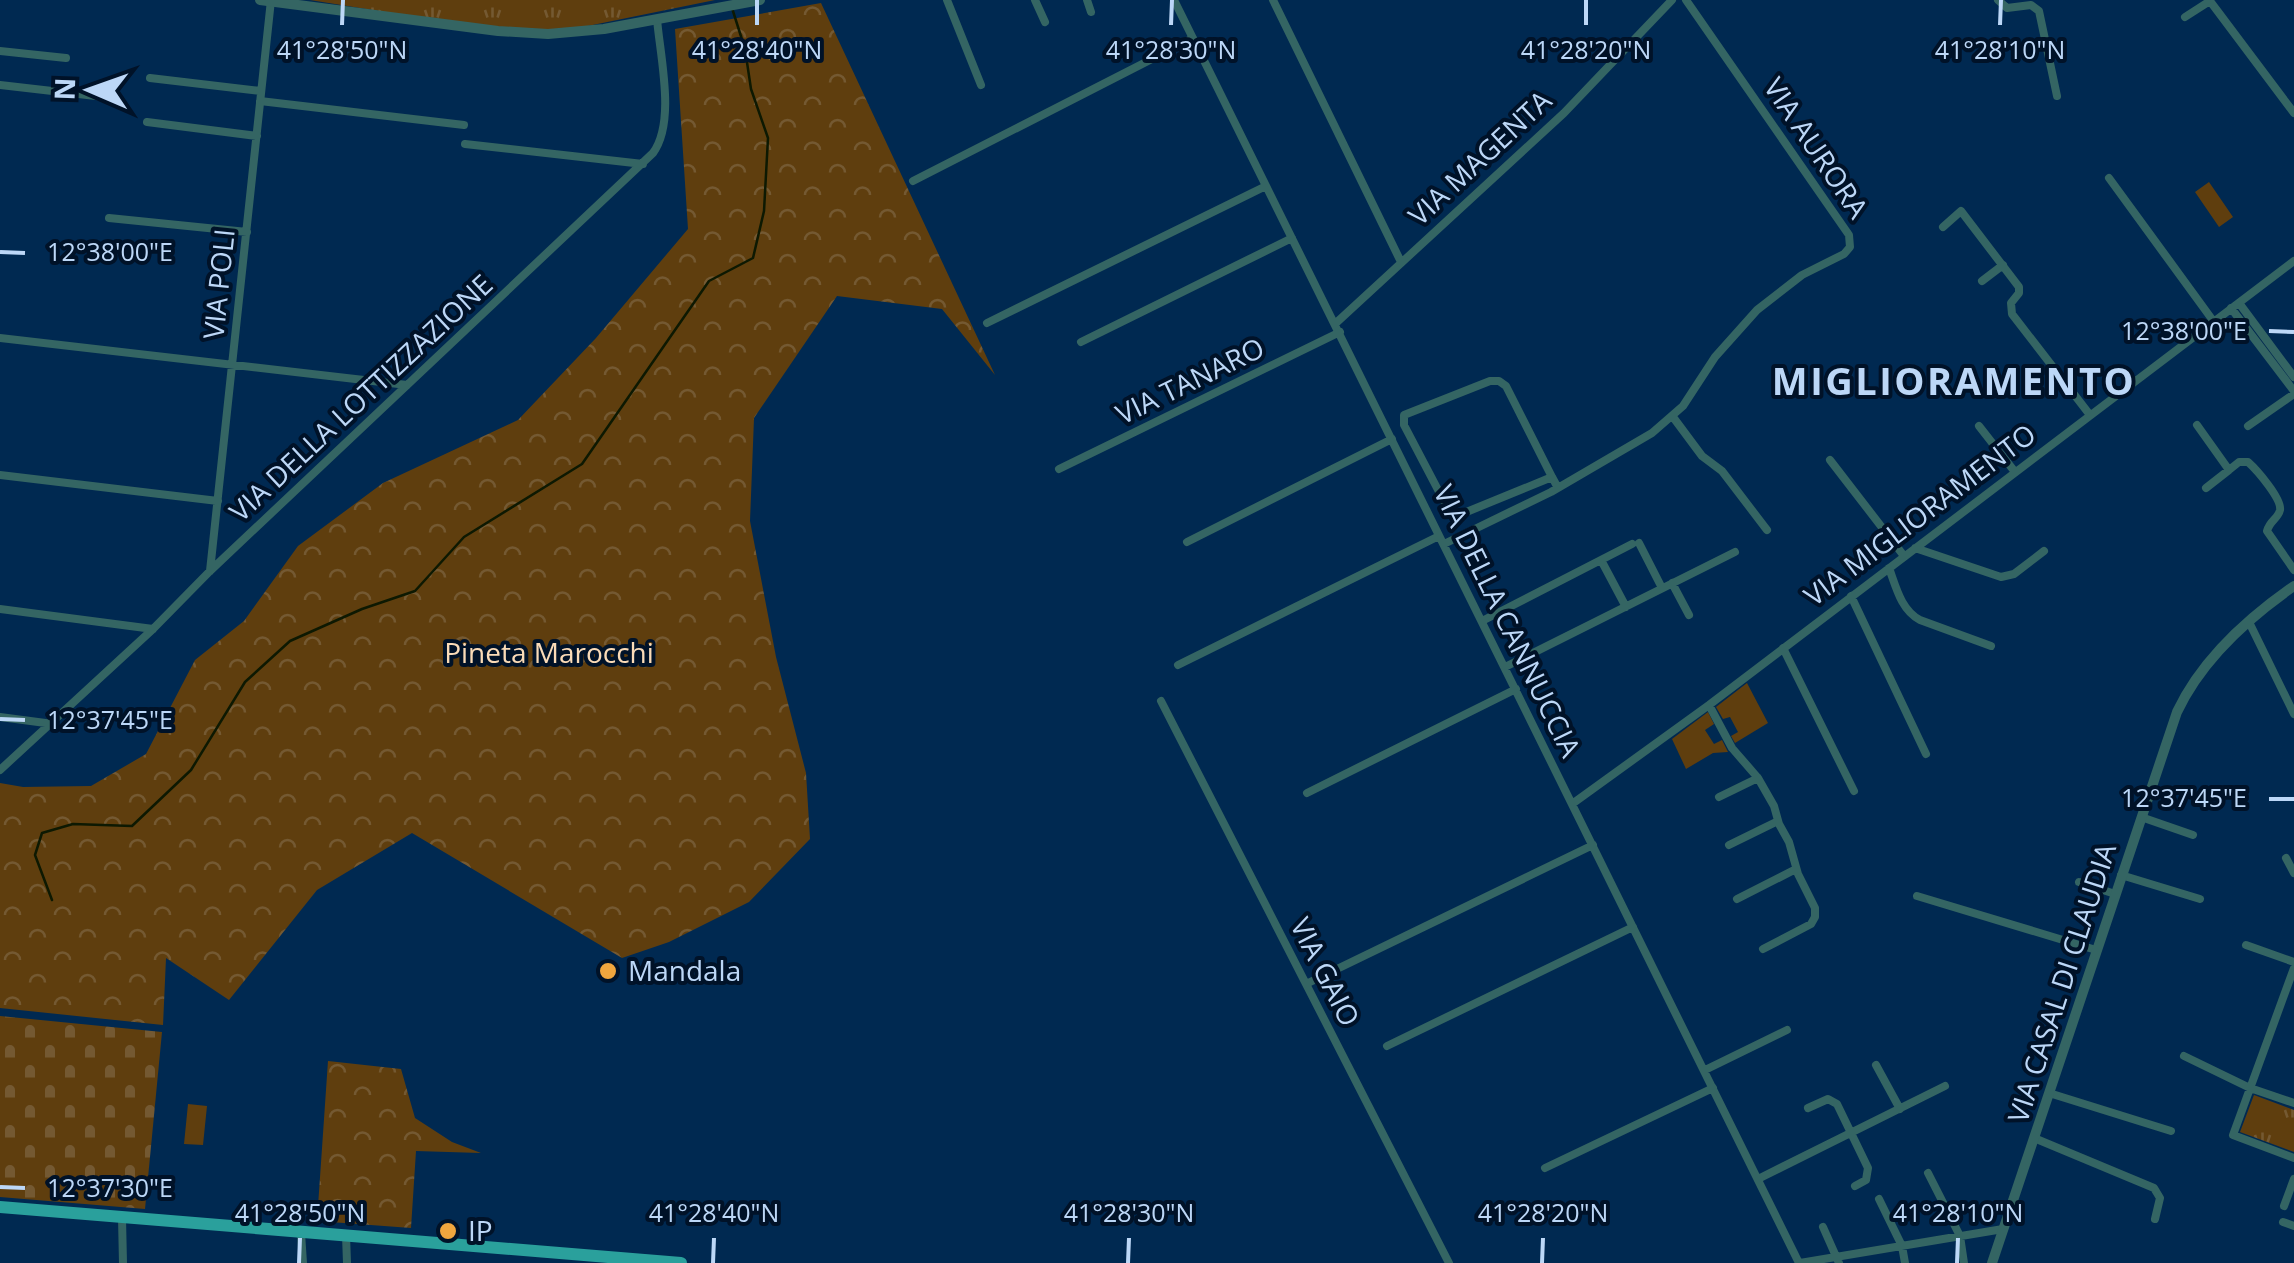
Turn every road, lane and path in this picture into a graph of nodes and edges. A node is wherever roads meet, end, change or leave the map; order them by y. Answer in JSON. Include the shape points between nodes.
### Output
{"nodes":[{"id":1,"x":267,"y":0,"type":"edge"},
{"id":2,"x":760,"y":0,"type":"edge"},
{"id":3,"x":947,"y":0,"type":"edge"},
{"id":4,"x":1034,"y":0,"type":"edge"},
{"id":5,"x":1086,"y":0,"type":"edge"},
{"id":6,"x":1174,"y":0,"type":"edge"},
{"id":7,"x":1273,"y":0,"type":"edge"},
{"id":8,"x":1672,"y":0,"type":"edge"},
{"id":9,"x":1686,"y":0,"type":"edge"},
{"id":10,"x":1998,"y":0,"type":"edge"},
{"id":11,"x":1090,"y":12,"type":"dead end"},
{"id":12,"x":2185,"y":17,"type":"dead end"},
{"id":13,"x":656,"y":19,"type":"junction"},
{"id":14,"x":1044,"y":22,"type":"dead end"},
{"id":15,"x":1193,"y":38,"type":"junction"},
{"id":16,"x":0,"y":52,"type":"edge"},
{"id":17,"x":66,"y":58,"type":"dead end"},
{"id":18,"x":150,"y":78,"type":"dead end"},
{"id":19,"x":0,"y":85,"type":"edge"},
{"id":20,"x":980,"y":85,"type":"dead end"},
{"id":21,"x":261,"y":96,"type":"junction"},
{"id":22,"x":2057,"y":96,"type":"dead end"},
{"id":23,"x":113,"y":98,"type":"dead end"},
{"id":24,"x":2294,"y":113,"type":"edge"},
{"id":25,"x":147,"y":122,"type":"dead end"},
{"id":26,"x":464,"y":125,"type":"dead end"},
{"id":27,"x":256,"y":136,"type":"junction"},
{"id":28,"x":465,"y":144,"type":"dead end"},
{"id":29,"x":643,"y":164,"type":"junction"},
{"id":30,"x":2109,"y":178,"type":"dead end"},
{"id":31,"x":913,"y":181,"type":"dead end"},
{"id":32,"x":1266,"y":186,"type":"junction"},
{"id":33,"x":109,"y":218,"type":"dead end"},
{"id":34,"x":1943,"y":227,"type":"dead end"},
{"id":35,"x":247,"y":232,"type":"junction"},
{"id":36,"x":1292,"y":238,"type":"junction"},
{"id":37,"x":2294,"y":260,"type":"edge"},
{"id":38,"x":1401,"y":262,"type":"junction"},
{"id":39,"x":2003,"y":265,"type":"junction"},
{"id":40,"x":1982,"y":281,"type":"dead end"},
{"id":41,"x":2235,"y":305,"type":"junction"},
{"id":42,"x":2214,"y":322,"type":"junction"},
{"id":43,"x":988,"y":323,"type":"dead end"},
{"id":44,"x":1338,"y":328,"type":"junction"},
{"id":45,"x":0,"y":338,"type":"edge"},
{"id":46,"x":1080,"y":342,"type":"dead end"},
{"id":47,"x":232,"y":365,"type":"junction"},
{"id":48,"x":2294,"y":376,"type":"edge"},
{"id":49,"x":407,"y":385,"type":"junction"},
{"id":50,"x":2294,"y":392,"type":"edge"},
{"id":51,"x":2090,"y":416,"type":"junction"},
{"id":52,"x":1673,"y":417,"type":"junction"},
{"id":53,"x":2197,"y":425,"type":"dead end"},
{"id":54,"x":1978,"y":426,"type":"dead end"},
{"id":55,"x":2248,"y":426,"type":"dead end"},
{"id":56,"x":1392,"y":439,"type":"junction"},
{"id":57,"x":1830,"y":460,"type":"dead end"},
{"id":58,"x":1059,"y":469,"type":"dead end"},
{"id":59,"x":2230,"y":470,"type":"junction"},
{"id":60,"x":2015,"y":472,"type":"junction"},
{"id":61,"x":0,"y":475,"type":"edge"},
{"id":62,"x":1552,"y":477,"type":"junction"},
{"id":63,"x":1558,"y":488,"type":"junction"},
{"id":64,"x":2206,"y":488,"type":"dead end"},
{"id":65,"x":218,"y":500,"type":"junction"},
{"id":66,"x":1767,"y":530,"type":"dead end"},
{"id":67,"x":1442,"y":540,"type":"junction"},
{"id":68,"x":1187,"y":542,"type":"dead end"},
{"id":69,"x":1915,"y":548,"type":"junction"},
{"id":70,"x":2044,"y":551,"type":"dead end"},
{"id":71,"x":1735,"y":552,"type":"dead end"},
{"id":72,"x":1904,"y":556,"type":"junction"},
{"id":73,"x":1601,"y":560,"type":"junction"},
{"id":74,"x":1889,"y":568,"type":"junction"},
{"id":75,"x":210,"y":570,"type":"junction"},
{"id":76,"x":2294,"y":570,"type":"edge"},
{"id":77,"x":1672,"y":584,"type":"junction"},
{"id":78,"x":2294,"y":586,"type":"edge"},
{"id":79,"x":1662,"y":588,"type":"junction"},
{"id":80,"x":1851,"y":596,"type":"junction"},
{"id":81,"x":1626,"y":607,"type":"junction"},
{"id":82,"x":0,"y":609,"type":"edge"},
{"id":83,"x":1689,"y":614,"type":"dead end"},
{"id":84,"x":1482,"y":622,"type":"junction"},
{"id":85,"x":2249,"y":622,"type":"junction"},
{"id":86,"x":153,"y":629,"type":"junction"},
{"id":87,"x":1991,"y":646,"type":"dead end"},
{"id":88,"x":1784,"y":648,"type":"junction"},
{"id":89,"x":1178,"y":664,"type":"dead end"},
{"id":90,"x":1504,"y":667,"type":"junction"},
{"id":91,"x":1516,"y":689,"type":"junction"},
{"id":92,"x":1162,"y":702,"type":"dead end"},
{"id":93,"x":1709,"y":705,"type":"junction"},
{"id":94,"x":2294,"y":714,"type":"edge"},
{"id":95,"x":0,"y":717,"type":"edge"},
{"id":96,"x":53,"y":724,"type":"junction"},
{"id":97,"x":1926,"y":754,"type":"dead end"},
{"id":98,"x":0,"y":770,"type":"edge"},
{"id":99,"x":1758,"y":778,"type":"junction"},
{"id":100,"x":1854,"y":791,"type":"dead end"},
{"id":101,"x":1307,"y":794,"type":"dead end"},
{"id":102,"x":1719,"y":797,"type":"dead end"},
{"id":103,"x":1572,"y":804,"type":"junction"},
{"id":104,"x":2141,"y":817,"type":"junction"},
{"id":105,"x":1778,"y":821,"type":"junction"},
{"id":106,"x":2193,"y":834,"type":"dead end"},
{"id":107,"x":1729,"y":845,"type":"dead end"},
{"id":108,"x":1593,"y":846,"type":"junction"},
{"id":109,"x":2286,"y":858,"type":"dead end"},
{"id":110,"x":1796,"y":869,"type":"junction"},
{"id":111,"x":2294,"y":873,"type":"edge"},
{"id":112,"x":2122,"y":875,"type":"junction"},
{"id":113,"x":2079,"y":882,"type":"dead end"},
{"id":114,"x":2115,"y":894,"type":"junction"},
{"id":115,"x":1916,"y":896,"type":"dead end"},
{"id":116,"x":1736,"y":900,"type":"dead end"},
{"id":117,"x":2200,"y":900,"type":"dead end"},
{"id":118,"x":1633,"y":926,"type":"junction"},
{"id":119,"x":2246,"y":944,"type":"dead end"},
{"id":120,"x":1763,"y":949,"type":"dead end"},
{"id":121,"x":2096,"y":950,"type":"junction"},
{"id":122,"x":2294,"y":965,"type":"edge"},
{"id":123,"x":1306,"y":984,"type":"junction"},
{"id":124,"x":1787,"y":1030,"type":"dead end"},
{"id":125,"x":1388,"y":1046,"type":"dead end"},
{"id":126,"x":2184,"y":1056,"type":"dead end"},
{"id":127,"x":1876,"y":1065,"type":"dead end"},
{"id":128,"x":1705,"y":1070,"type":"junction"},
{"id":129,"x":1945,"y":1086,"type":"dead end"},
{"id":130,"x":1713,"y":1088,"type":"junction"},
{"id":131,"x":2250,"y":1088,"type":"junction"},
{"id":132,"x":2049,"y":1093,"type":"junction"},
{"id":133,"x":2294,"y":1103,"type":"edge"},
{"id":134,"x":1808,"y":1108,"type":"dead end"},
{"id":135,"x":1900,"y":1109,"type":"junction"},
{"id":136,"x":2170,"y":1131,"type":"dead end"},
{"id":137,"x":1851,"y":1133,"type":"junction"},
{"id":138,"x":2034,"y":1138,"type":"junction"},
{"id":139,"x":2294,"y":1158,"type":"edge"},
{"id":140,"x":1545,"y":1168,"type":"dead end"},
{"id":141,"x":1928,"y":1174,"type":"dead end"},
{"id":142,"x":1758,"y":1179,"type":"junction"},
{"id":143,"x":2294,"y":1179,"type":"edge"},
{"id":144,"x":1855,"y":1186,"type":"dead end"},
{"id":145,"x":1879,"y":1199,"type":"dead end"},
{"id":146,"x":2284,"y":1206,"type":"dead end"},
{"id":147,"x":0,"y":1207,"type":"edge"},
{"id":148,"x":122,"y":1216,"type":"junction"},
{"id":149,"x":2154,"y":1219,"type":"dead end"},
{"id":150,"x":2284,"y":1222,"type":"dead end"},
{"id":151,"x":2294,"y":1226,"type":"edge"},
{"id":152,"x":1824,"y":1227,"type":"dead end"},
{"id":153,"x":2003,"y":1229,"type":"junction"},
{"id":154,"x":301,"y":1231,"type":"junction"},
{"id":155,"x":346,"y":1235,"type":"junction"},
{"id":156,"x":1960,"y":1236,"type":"junction"},
{"id":157,"x":484,"y":1246,"type":"junction"},
{"id":158,"x":1902,"y":1246,"type":"junction"},
{"id":159,"x":539,"y":1257,"type":"edge"},
{"id":160,"x":1839,"y":1260,"type":"edge"},
{"id":161,"x":631,"y":1261,"type":"edge"},
{"id":162,"x":123,"y":1263,"type":"edge"},
{"id":163,"x":303,"y":1263,"type":"edge"},
{"id":164,"x":347,"y":1263,"type":"edge"},
{"id":165,"x":484,"y":1263,"type":"edge"},
{"id":166,"x":680,"y":1263,"type":"edge"},
{"id":167,"x":1449,"y":1263,"type":"edge"},
{"id":168,"x":1799,"y":1263,"type":"edge"},
{"id":169,"x":1905,"y":1263,"type":"edge"},
{"id":170,"x":1964,"y":1263,"type":"edge"},
{"id":171,"x":1992,"y":1263,"type":"edge"}],
"edges":[{"from":1,"to":13,"type":"street","via":[[540,34]]},
{"from":1,"to":21,"type":"street","name":"VIA POLI"},
{"from":2,"to":13,"type":"street"},
{"from":3,"to":20,"type":"street"},
{"from":4,"to":14,"type":"street"},
{"from":5,"to":11,"type":"street"},
{"from":6,"to":15,"type":"street","name":"VIA DELLA CANNUCCIA"},
{"from":7,"to":38,"type":"street","name":"VIA MAGENTA"},
{"from":8,"to":38,"type":"street","name":"VIA MAGENTA","via":[[1564,113]]},
{"from":9,"to":52,"type":"street","name":"VIA AURORA","via":[[1851,242],[1846,253],[1791,283],[1750,316]]},
{"from":10,"to":22,"type":"street","via":[[2007,8],[2040,11]]},
{"from":12,"to":24,"type":"street","via":[[2210,1]]},
{"from":13,"to":29,"type":"street","name":"VIA DELLA LOTTIZZAZIONE","via":[[666,116],[659,144]]},
{"from":15,"to":31,"type":"street"},
{"from":15,"to":32,"type":"street","name":"VIA DELLA CANNUCCIA"},
{"from":16,"to":17,"type":"street"},
{"from":18,"to":21,"type":"street"},
{"from":19,"to":23,"type":"street"},
{"from":21,"to":26,"type":"street"},
{"from":21,"to":27,"type":"street","name":"VIA POLI"},
{"from":25,"to":27,"type":"street"},
{"from":27,"to":35,"type":"street","name":"VIA POLI"},
{"from":28,"to":29,"type":"street"},
{"from":29,"to":49,"type":"street","name":"VIA DELLA LOTTIZZAZIONE"},
{"from":30,"to":42,"type":"street"},
{"from":32,"to":36,"type":"street","name":"VIA DELLA CANNUCCIA"},
{"from":32,"to":43,"type":"street"},
{"from":33,"to":35,"type":"street"},
{"from":34,"to":39,"type":"street","via":[[1959,208]]},
{"from":35,"to":47,"type":"street","name":"VIA POLI"},
{"from":36,"to":44,"type":"street","name":"VIA DELLA CANNUCCIA"},
{"from":36,"to":46,"type":"street"},
{"from":37,"to":41,"type":"street","name":"VIA MIGLIORAMENTO"},
{"from":38,"to":44,"type":"street","name":"VIA MAGENTA"},
{"from":39,"to":40,"type":"street"},
{"from":39,"to":51,"type":"street","via":[[2020,289],[2012,314]]},
{"from":41,"to":42,"type":"street","name":"VIA MIGLIORAMENTO"},
{"from":41,"to":48,"type":"street"},
{"from":41,"to":50,"type":"street"},
{"from":42,"to":51,"type":"street","name":"VIA MIGLIORAMENTO"},
{"from":44,"to":56,"type":"street","name":"VIA DELLA CANNUCCIA"},
{"from":44,"to":58,"type":"street","name":"VIA TANARO"},
{"from":45,"to":47,"type":"street"},
{"from":47,"to":49,"type":"street"},
{"from":47,"to":65,"type":"street","name":"VIA POLI"},
{"from":49,"to":75,"type":"street","name":"VIA DELLA LOTTIZZAZIONE"},
{"from":50,"to":55,"type":"street"},
{"from":51,"to":60,"type":"street","name":"VIA MIGLIORAMENTO"},
{"from":52,"to":63,"type":"street","name":"VIA AURORA"},
{"from":52,"to":66,"type":"street"},
{"from":53,"to":59,"type":"street"},
{"from":54,"to":60,"type":"street"},
{"from":56,"to":67,"type":"street","name":"VIA DELLA CANNUCCIA"},
{"from":56,"to":68,"type":"street"},
{"from":57,"to":72,"type":"street"},
{"from":59,"to":64,"type":"street"},
{"from":59,"to":76,"type":"street","via":[[2248,462],[2277,498],[2279,512],[2268,534]]},
{"from":60,"to":69,"type":"street","name":"VIA MIGLIORAMENTO"},
{"from":61,"to":65,"type":"street"},
{"from":62,"to":62,"type":"street","via":[[1454,514],[1404,415],[1499,380]]},
{"from":62,"to":63,"type":"street"},
{"from":63,"to":67,"type":"street","name":"VIA AURORA"},
{"from":65,"to":75,"type":"street","name":"VIA POLI"},
{"from":67,"to":84,"type":"street","name":"VIA DELLA CANNUCCIA"},
{"from":67,"to":89,"type":"street","name":"VIA AURORA"},
{"from":69,"to":70,"type":"street","via":[[2001,578]]},
{"from":69,"to":72,"type":"street","name":"VIA MIGLIORAMENTO"},
{"from":71,"to":77,"type":"street"},
{"from":72,"to":74,"type":"street","name":"VIA MIGLIORAMENTO"},
{"from":73,"to":79,"type":"street","via":[[1635,544]]},
{"from":73,"to":81,"type":"street"},
{"from":73,"to":84,"type":"street"},
{"from":74,"to":80,"type":"street","name":"VIA MIGLIORAMENTO"},
{"from":74,"to":87,"type":"street","via":[[1910,614]]},
{"from":75,"to":86,"type":"street","name":"VIA DELLA LOTTIZZAZIONE"},
{"from":77,"to":79,"type":"street"},
{"from":77,"to":83,"type":"street"},
{"from":78,"to":85,"type":"street","name":"VIA CASAL DI CLAUDIA"},
{"from":79,"to":81,"type":"street"},
{"from":80,"to":88,"type":"street","name":"VIA MIGLIORAMENTO"},
{"from":80,"to":97,"type":"street"},
{"from":81,"to":90,"type":"street"},
{"from":82,"to":86,"type":"street"},
{"from":84,"to":90,"type":"street","name":"VIA DELLA CANNUCCIA"},
{"from":85,"to":94,"type":"street"},
{"from":85,"to":104,"type":"street","name":"VIA CASAL DI CLAUDIA","via":[[2184,699]]},
{"from":86,"to":96,"type":"street","name":"VIA DELLA LOTTIZZAZIONE"},
{"from":88,"to":93,"type":"street","name":"VIA MIGLIORAMENTO"},
{"from":88,"to":100,"type":"street"},
{"from":90,"to":91,"type":"street","name":"VIA DELLA CANNUCCIA"},
{"from":91,"to":101,"type":"street"},
{"from":91,"to":103,"type":"street","name":"VIA DELLA CANNUCCIA"},
{"from":92,"to":123,"type":"street","name":"VIA GAIO"},
{"from":93,"to":99,"type":"street"},
{"from":93,"to":103,"type":"street","name":"VIA MIGLIORAMENTO"},
{"from":95,"to":96,"type":"street"},
{"from":96,"to":98,"type":"street","name":"VIA DELLA LOTTIZZAZIONE"},
{"from":99,"to":102,"type":"street"},
{"from":99,"to":105,"type":"street"},
{"from":103,"to":108,"type":"street","name":"VIA DELLA CANNUCCIA"},
{"from":104,"to":106,"type":"street"},
{"from":104,"to":112,"type":"street","name":"VIA CASAL DI CLAUDIA"},
{"from":105,"to":107,"type":"street"},
{"from":105,"to":110,"type":"street"},
{"from":108,"to":118,"type":"street","name":"VIA DELLA CANNUCCIA"},
{"from":108,"to":123,"type":"street"},
{"from":109,"to":111,"type":"street"},
{"from":110,"to":116,"type":"street"},
{"from":110,"to":120,"type":"street","via":[[1814,920]]},
{"from":112,"to":114,"type":"street","name":"VIA CASAL DI CLAUDIA"},
{"from":112,"to":117,"type":"street"},
{"from":113,"to":114,"type":"street"},
{"from":114,"to":121,"type":"street","name":"VIA CASAL DI CLAUDIA"},
{"from":115,"to":121,"type":"street"},
{"from":118,"to":125,"type":"street"},
{"from":118,"to":128,"type":"street","name":"VIA DELLA CANNUCCIA"},
{"from":119,"to":122,"type":"street"},
{"from":121,"to":132,"type":"street","name":"VIA CASAL DI CLAUDIA"},
{"from":122,"to":131,"type":"street"},
{"from":123,"to":167,"type":"street","name":"VIA GAIO"},
{"from":124,"to":128,"type":"street"},
{"from":126,"to":131,"type":"street"},
{"from":127,"to":135,"type":"street"},
{"from":128,"to":130,"type":"street","name":"VIA DELLA CANNUCCIA"},
{"from":129,"to":135,"type":"street"},
{"from":130,"to":140,"type":"street"},
{"from":130,"to":142,"type":"street","name":"VIA DELLA CANNUCCIA"},
{"from":131,"to":133,"type":"street"},
{"from":131,"to":139,"type":"street","via":[[2233,1135]]},
{"from":132,"to":136,"type":"street"},
{"from":132,"to":138,"type":"street","name":"VIA CASAL DI CLAUDIA"},
{"from":134,"to":137,"type":"street","via":[[1834,1100]]},
{"from":135,"to":137,"type":"street"},
{"from":137,"to":142,"type":"street"},
{"from":137,"to":144,"type":"street","via":[[1869,1171]]},
{"from":138,"to":149,"type":"street","via":[[2154,1188],[2160,1198]]},
{"from":138,"to":153,"type":"street","name":"VIA CASAL DI CLAUDIA"},
{"from":141,"to":156,"type":"street"},
{"from":142,"to":168,"type":"street","name":"VIA DELLA CANNUCCIA"},
{"from":143,"to":146,"type":"street"},
{"from":145,"to":158,"type":"street"},
{"from":147,"to":148,"type":"main road"},
{"from":148,"to":154,"type":"main road"},
{"from":148,"to":162,"type":"street"},
{"from":150,"to":151,"type":"street"},
{"from":152,"to":160,"type":"street"},
{"from":153,"to":156,"type":"street","name":"VIA DELLA CANNUCCIA"},
{"from":153,"to":171,"type":"street","name":"VIA CASAL DI CLAUDIA"},
{"from":154,"to":155,"type":"main road"},
{"from":154,"to":163,"type":"street"},
{"from":155,"to":157,"type":"main road"},
{"from":155,"to":164,"type":"street"},
{"from":156,"to":158,"type":"street","name":"VIA DELLA CANNUCCIA"},
{"from":156,"to":170,"type":"street"},
{"from":157,"to":159,"type":"main road"},
{"from":157,"to":165,"type":"street"},
{"from":158,"to":160,"type":"street","name":"VIA DELLA CANNUCCIA"},
{"from":158,"to":169,"type":"street"},
{"from":159,"to":161,"type":"main road"},
{"from":160,"to":168,"type":"street","name":"VIA DELLA CANNUCCIA"},
{"from":161,"to":166,"type":"main road"}]}
